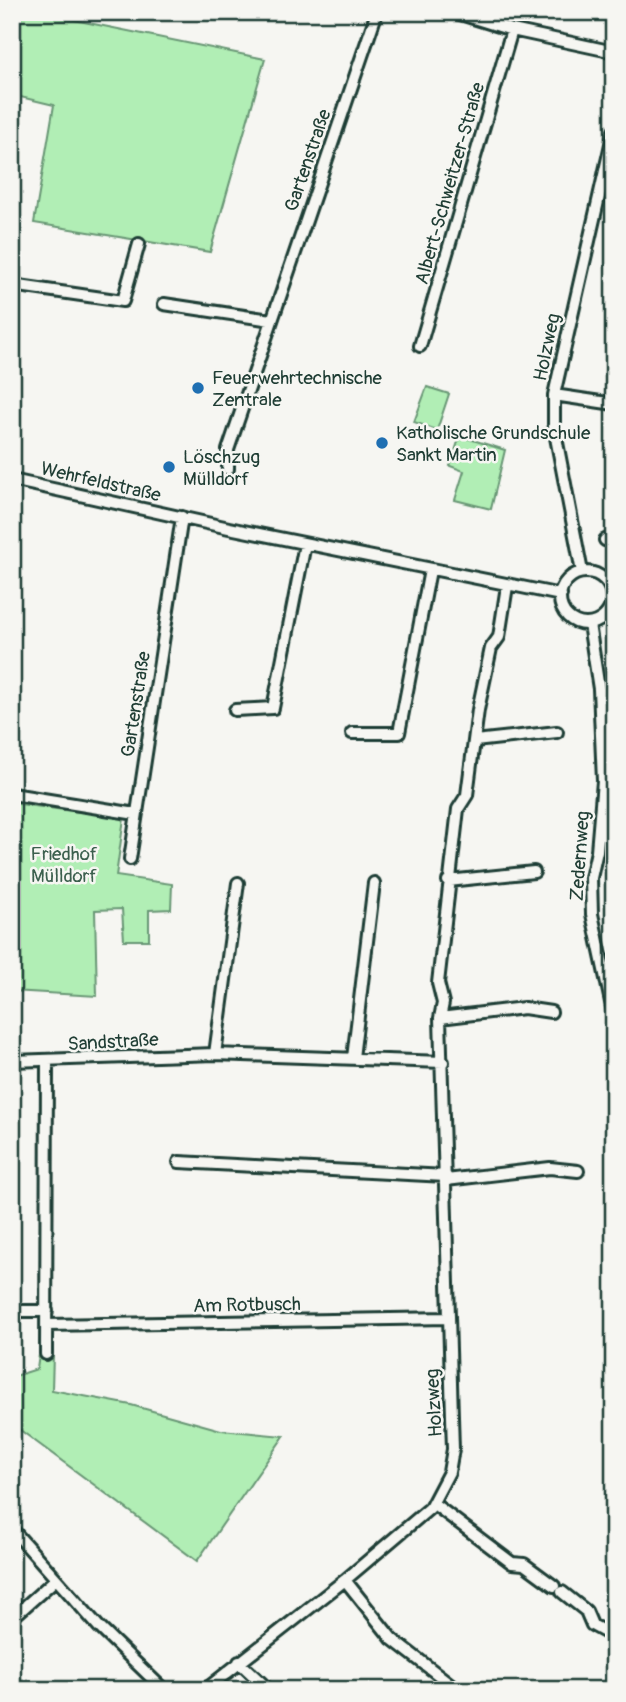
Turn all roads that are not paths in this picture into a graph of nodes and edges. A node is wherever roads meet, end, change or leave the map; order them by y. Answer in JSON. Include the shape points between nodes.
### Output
{"nodes":[{"id":1,"x":377,"y":12,"type":"edge"},
{"id":2,"x":454,"y":12,"type":"edge"},
{"id":3,"x":512,"y":30,"type":"junction"},
{"id":4,"x":614,"y":52,"type":"edge"},
{"id":5,"x":613,"y":134,"type":"edge"},
{"id":6,"x":139,"y":244,"type":"dead end"},
{"id":7,"x":12,"y":285,"type":"edge"},
{"id":8,"x":164,"y":304,"type":"dead end"},
{"id":9,"x":271,"y":320,"type":"junction"},
{"id":10,"x":420,"y":346,"type":"dead end"},
{"id":11,"x":554,"y":395,"type":"junction"},
{"id":12,"x":614,"y":404,"type":"edge"},
{"id":13,"x":229,"y":469,"type":"dead end"},
{"id":14,"x":12,"y":480,"type":"edge"},
{"id":15,"x":181,"y":517,"type":"junction"},
{"id":16,"x":304,"y":544,"type":"junction"},
{"id":17,"x":430,"y":570,"type":"junction"},
{"id":18,"x":582,"y":572,"type":"junction"},
{"id":19,"x":507,"y":586,"type":"junction"},
{"id":20,"x":561,"y":595,"type":"junction"},
{"id":21,"x":613,"y":599,"type":"edge"},
{"id":22,"x":589,"y":624,"type":"junction"},
{"id":23,"x":235,"y":710,"type":"dead end"},
{"id":24,"x":557,"y":732,"type":"dead end"},
{"id":25,"x":352,"y":733,"type":"dead end"},
{"id":26,"x":475,"y":741,"type":"junction"},
{"id":27,"x":608,"y":781,"type":"edge"},
{"id":28,"x":12,"y":794,"type":"edge"},
{"id":29,"x":136,"y":814,"type":"junction"},
{"id":30,"x":130,"y":859,"type":"dead end"},
{"id":31,"x":534,"y":872,"type":"dead end"},
{"id":32,"x":448,"y":881,"type":"junction"},
{"id":33,"x":238,"y":883,"type":"dead end"},
{"id":34,"x":374,"y":883,"type":"dead end"},
{"id":35,"x":551,"y":1012,"type":"dead end"},
{"id":36,"x":614,"y":1016,"type":"edge"},
{"id":37,"x":440,"y":1018,"type":"junction"},
{"id":38,"x":215,"y":1054,"type":"junction"},
{"id":39,"x":353,"y":1058,"type":"junction"},
{"id":40,"x":12,"y":1061,"type":"edge"},
{"id":41,"x":47,"y":1062,"type":"junction"},
{"id":42,"x":443,"y":1062,"type":"junction"},
{"id":43,"x":179,"y":1162,"type":"dead end"},
{"id":44,"x":578,"y":1171,"type":"dead end"},
{"id":45,"x":446,"y":1178,"type":"junction"},
{"id":46,"x":12,"y":1311,"type":"edge"},
{"id":47,"x":47,"y":1311,"type":"junction"},
{"id":48,"x":448,"y":1318,"type":"junction"},
{"id":49,"x":47,"y":1325,"type":"junction"},
{"id":50,"x":46,"y":1354,"type":"dead end"},
{"id":51,"x":434,"y":1504,"type":"junction"},
{"id":52,"x":12,"y":1530,"type":"edge"},
{"id":53,"x":56,"y":1579,"type":"junction"},
{"id":54,"x":345,"y":1580,"type":"junction"},
{"id":55,"x":12,"y":1618,"type":"edge"},
{"id":56,"x":614,"y":1637,"type":"edge"},
{"id":57,"x":239,"y":1662,"type":"junction"},
{"id":58,"x":164,"y":1690,"type":"edge"},
{"id":59,"x":205,"y":1690,"type":"edge"},
{"id":60,"x":269,"y":1690,"type":"edge"},
{"id":61,"x":458,"y":1690,"type":"edge"}],
"edges":[{"from":1,"to":9,"type":"street","name":"Gartenstraße"},
{"from":2,"to":3,"type":"street"},
{"from":3,"to":4,"type":"street"},
{"from":3,"to":10,"type":"street","name":"Albert-Schweitzer-Straße"},
{"from":5,"to":11,"type":"street","name":"Holzweg"},
{"from":6,"to":7,"type":"street","via":[[123,300]]},
{"from":8,"to":9,"type":"street"},
{"from":9,"to":13,"type":"street","name":"Gartenstraße","via":[[228,450]]},
{"from":11,"to":12,"type":"street"},
{"from":11,"to":18,"type":"street","name":"Holzweg","via":[[554,427]]},
{"from":14,"to":15,"type":"street","name":"Wehrfeldstraße"},
{"from":15,"to":16,"type":"street","name":"Wehrfeldstraße"},
{"from":15,"to":29,"type":"street","name":"Gartenstraße"},
{"from":16,"to":17,"type":"street","name":"Wehrfeldstraße"},
{"from":16,"to":23,"type":"street","via":[[273,708]]},
{"from":17,"to":19,"type":"street","name":"Wehrfeldstraße"},
{"from":17,"to":25,"type":"street","via":[[400,733]]},
{"from":18,"to":20,"type":"street","via":[[568,579]]},
{"from":18,"to":21,"type":"street","via":[[603,579]]},
{"from":19,"to":20,"type":"street","name":"Wehrfeldstraße"},
{"from":19,"to":26,"type":"street","name":"Holzweg"},
{"from":20,"to":22,"type":"street","via":[[570,618]]},
{"from":21,"to":22,"type":"street","via":[[605,615]]},
{"from":22,"to":27,"type":"street","name":"Zedernweg"},
{"from":24,"to":26,"type":"street"},
{"from":26,"to":32,"type":"street","name":"Holzweg","via":[[467,795],[458,808]]},
{"from":27,"to":36,"type":"street","name":"Zedernweg","via":[[591,878],[592,914]]},
{"from":28,"to":29,"type":"street"},
{"from":29,"to":30,"type":"street","name":"Gartenstraße"},
{"from":31,"to":32,"type":"street"},
{"from":32,"to":37,"type":"street","name":"Holzweg","via":[[438,983],[443,1003]]},
{"from":33,"to":38,"type":"street"},
{"from":34,"to":39,"type":"street"},
{"from":35,"to":37,"type":"street","via":[[524,1008]]},
{"from":37,"to":42,"type":"street","name":"Holzweg"},
{"from":38,"to":39,"type":"street","name":"Sandstraße"},
{"from":38,"to":41,"type":"street","name":"Sandstraße"},
{"from":39,"to":42,"type":"street","name":"Sandstraße"},
{"from":40,"to":41,"type":"street","name":"Sandstraße"},
{"from":41,"to":47,"type":"street"},
{"from":42,"to":45,"type":"street","name":"Holzweg"},
{"from":43,"to":45,"type":"street"},
{"from":44,"to":45,"type":"street","via":[[550,1168]]},
{"from":45,"to":48,"type":"street","name":"Holzweg"},
{"from":46,"to":47,"type":"street"},
{"from":47,"to":49,"type":"street"},
{"from":48,"to":49,"type":"street","name":"Am Rotbusch"},
{"from":48,"to":51,"type":"street","name":"Holzweg","via":[[453,1449],[449,1472]]},
{"from":49,"to":50,"type":"street"},
{"from":51,"to":54,"type":"street","name":"Holzweg"},
{"from":51,"to":56,"type":"street","via":[[512,1563],[524,1564],[558,1589],[586,1611],[592,1625]]},
{"from":52,"to":53,"type":"street"},
{"from":53,"to":55,"type":"street"},
{"from":53,"to":58,"type":"street"},
{"from":54,"to":57,"type":"street","name":"Holzweg"},
{"from":54,"to":61,"type":"street","via":[[392,1639]]},
{"from":57,"to":59,"type":"street","name":"Holzweg"},
{"from":57,"to":60,"type":"street"}]}
